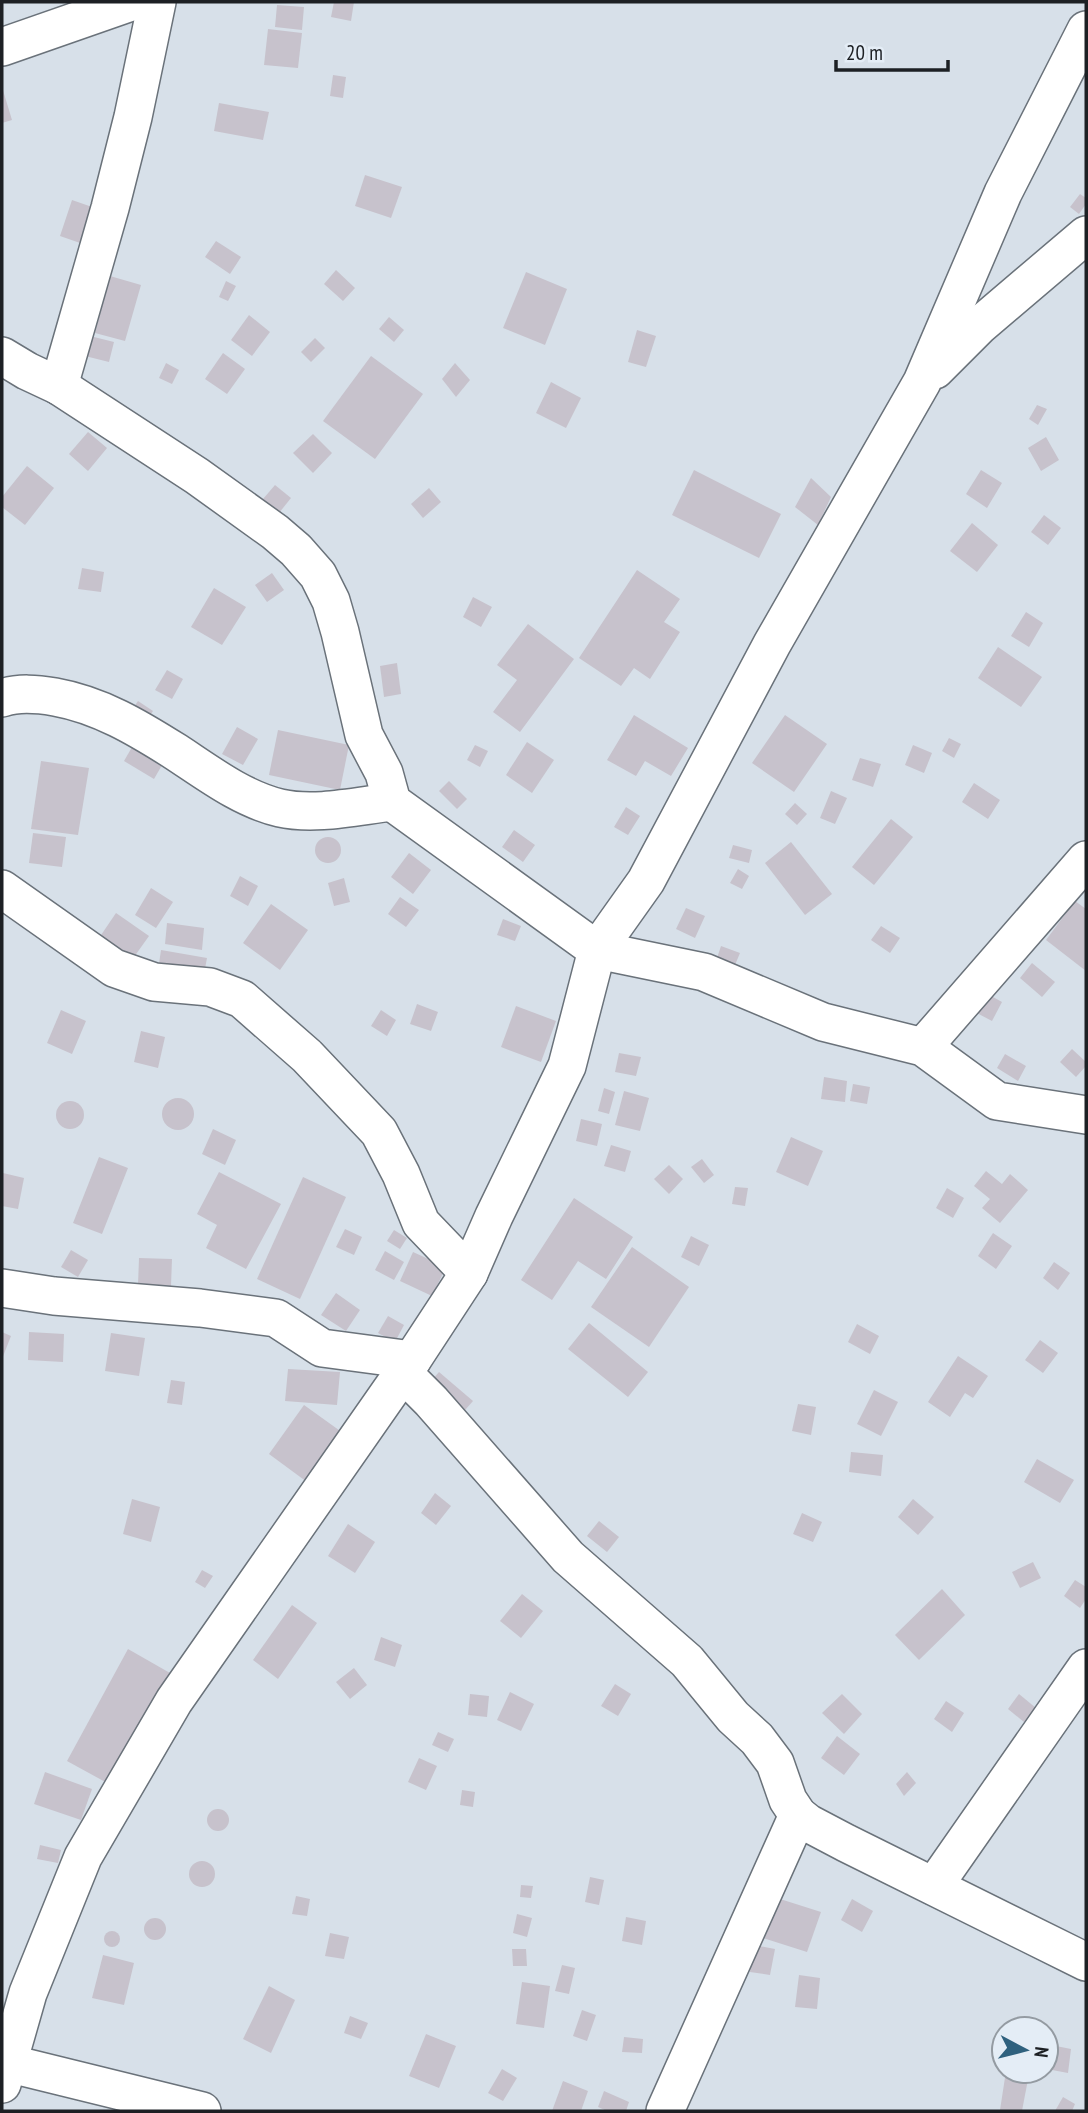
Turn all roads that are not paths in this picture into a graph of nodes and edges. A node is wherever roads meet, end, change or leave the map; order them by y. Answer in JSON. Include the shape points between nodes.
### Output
{"nodes":[{"id":1,"x":131,"y":2,"type":"edge"},
{"id":2,"x":157,"y":2,"type":"edge"},
{"id":3,"x":1086,"y":30,"type":"edge"},
{"id":4,"x":2,"y":47,"type":"edge"},
{"id":5,"x":1086,"y":236,"type":"edge"},
{"id":6,"x":4,"y":365,"type":"edge"},
{"id":7,"x":922,"y":382,"type":"junction"},
{"id":8,"x":59,"y":386,"type":"junction"},
{"id":9,"x":2,"y":698,"type":"edge"},
{"id":10,"x":392,"y":802,"type":"junction"},
{"id":11,"x":1086,"y":860,"type":"edge"},
{"id":12,"x":2,"y":889,"type":"edge"},
{"id":13,"x":597,"y":950,"type":"junction"},
{"id":14,"x":923,"y":1047,"type":"junction"},
{"id":15,"x":1086,"y":1115,"type":"edge"},
{"id":16,"x":469,"y":1273,"type":"junction"},
{"id":17,"x":2,"y":1288,"type":"edge"},
{"id":18,"x":407,"y":1366,"type":"junction"},
{"id":19,"x":1086,"y":1668,"type":"edge"},
{"id":20,"x":797,"y":1815,"type":"junction"},
{"id":21,"x":934,"y":1886,"type":"junction"},
{"id":22,"x":1086,"y":1962,"type":"edge"},
{"id":23,"x":6,"y":2054,"type":"edge"},
{"id":24,"x":202,"y":2111,"type":"edge"},
{"id":25,"x":665,"y":2111,"type":"edge"}],
"edges":[{"from":1,"to":4,"type":"street"},
{"from":2,"to":8,"type":"street","via":[[133,117]]},
{"from":3,"to":7,"type":"street","via":[[1003,193]]},
{"from":5,"to":7,"type":"street","via":[[979,326]]},
{"from":6,"to":8,"type":"street"},
{"from":7,"to":13,"type":"street","via":[[772,644],[646,881]]},
{"from":8,"to":10,"type":"street","via":[[275,532],[318,575],[340,632],[364,735],[384,773]]},
{"from":9,"to":10,"type":"street","via":[[41,694],[108,712],[209,775],[280,808],[310,811]]},
{"from":10,"to":13,"type":"street"},
{"from":11,"to":14,"type":"street"},
{"from":12,"to":16,"type":"street","via":[[114,968],[154,982],[210,987],[242,999],[307,1056],[379,1132],[421,1223]]},
{"from":13,"to":14,"type":"street","via":[[704,972],[823,1022]]},
{"from":13,"to":16,"type":"street","via":[[567,1066]]},
{"from":14,"to":15,"type":"street","via":[[997,1101]]},
{"from":16,"to":18,"type":"street"},
{"from":17,"to":18,"type":"street","via":[[276,1318],[322,1348]]},
{"from":18,"to":20,"type":"street","via":[[431,1401],[568,1556],[687,1661],[757,1739],[775,1763]]},
{"from":18,"to":23,"type":"street","via":[[167,1713],[83,1857]]},
{"from":19,"to":21,"type":"street"},
{"from":20,"to":21,"type":"street"},
{"from":20,"to":25,"type":"street"},
{"from":21,"to":22,"type":"street"},
{"from":23,"to":24,"type":"street"}]}
